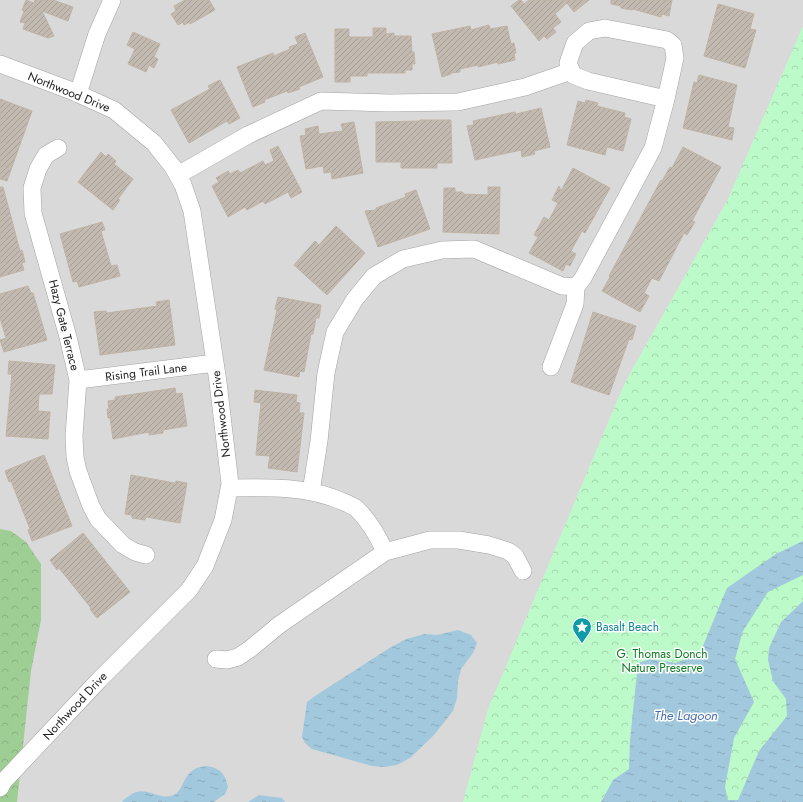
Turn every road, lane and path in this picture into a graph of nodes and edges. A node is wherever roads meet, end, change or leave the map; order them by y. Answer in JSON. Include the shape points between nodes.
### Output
{"nodes":[{"id":1,"x":112,"y":0,"type":"edge"},
{"id":2,"x":0,"y":64,"type":"edge"},
{"id":3,"x":571,"y":71,"type":"junction"},
{"id":4,"x":78,"y":94,"type":"junction"},
{"id":5,"x":666,"y":99,"type":"junction"},
{"id":6,"x":58,"y":148,"type":"dead end"},
{"id":7,"x":178,"y":175,"type":"junction"},
{"id":8,"x":576,"y":286,"type":"junction"},
{"id":9,"x":215,"y":363,"type":"junction"},
{"id":10,"x":551,"y":367,"type":"dead end"},
{"id":11,"x":78,"y":380,"type":"junction"},
{"id":12,"x":229,"y":488,"type":"junction"},
{"id":13,"x":311,"y":492,"type":"junction"},
{"id":14,"x":385,"y":552,"type":"junction"},
{"id":15,"x":146,"y":555,"type":"dead end"},
{"id":16,"x":523,"y":571,"type":"dead end"},
{"id":17,"x":216,"y":658,"type":"dead end"},
{"id":18,"x":0,"y":788,"type":"edge"}],
"edges":[{"from":1,"to":4,"type":"street","via":[[97,34]]},
{"from":2,"to":4,"type":"street","name":"Northwood Drive"},
{"from":3,"to":5,"type":"street","via":[[573,75],[588,81]]},
{"from":3,"to":5,"type":"street","via":[[568,63],[575,43],[589,31],[605,28],[667,40],[673,45],[675,58]]},
{"from":3,"to":7,"type":"street","via":[[526,87],[458,102],[321,101],[248,135]]},
{"from":4,"to":7,"type":"street","name":"Northwood Drive","via":[[114,110],[154,143]]},
{"from":5,"to":8,"type":"street","via":[[653,148],[583,278]]},
{"from":6,"to":11,"type":"street","name":"Hazy Gate Terrace","via":[[46,155],[38,169],[32,188],[33,213]]},
{"from":7,"to":9,"type":"street","name":"Northwood Drive","via":[[192,211]]},
{"from":8,"to":10,"type":"street","via":[[575,304]]},
{"from":8,"to":13,"type":"street","via":[[562,286],[474,249],[442,250],[403,259],[374,276],[355,299],[335,332],[326,373]]},
{"from":9,"to":11,"type":"street","name":"Rising Trail Lane"},
{"from":9,"to":12,"type":"street","name":"Northwood Drive"},
{"from":11,"to":15,"type":"street","name":"Hazy Gate Terrace","via":[[75,457],[90,506],[98,519],[123,545]]},
{"from":12,"to":13,"type":"street","via":[[268,487]]},
{"from":12,"to":18,"type":"street","name":"Northwood Drive","via":[[223,520],[205,566],[188,590]]},
{"from":13,"to":14,"type":"street","via":[[336,498],[356,508],[377,534]]},
{"from":14,"to":16,"type":"street","via":[[430,540],[459,540],[508,551],[516,556]]},
{"from":14,"to":17,"type":"street","via":[[279,625],[238,657],[227,660]]}]}
